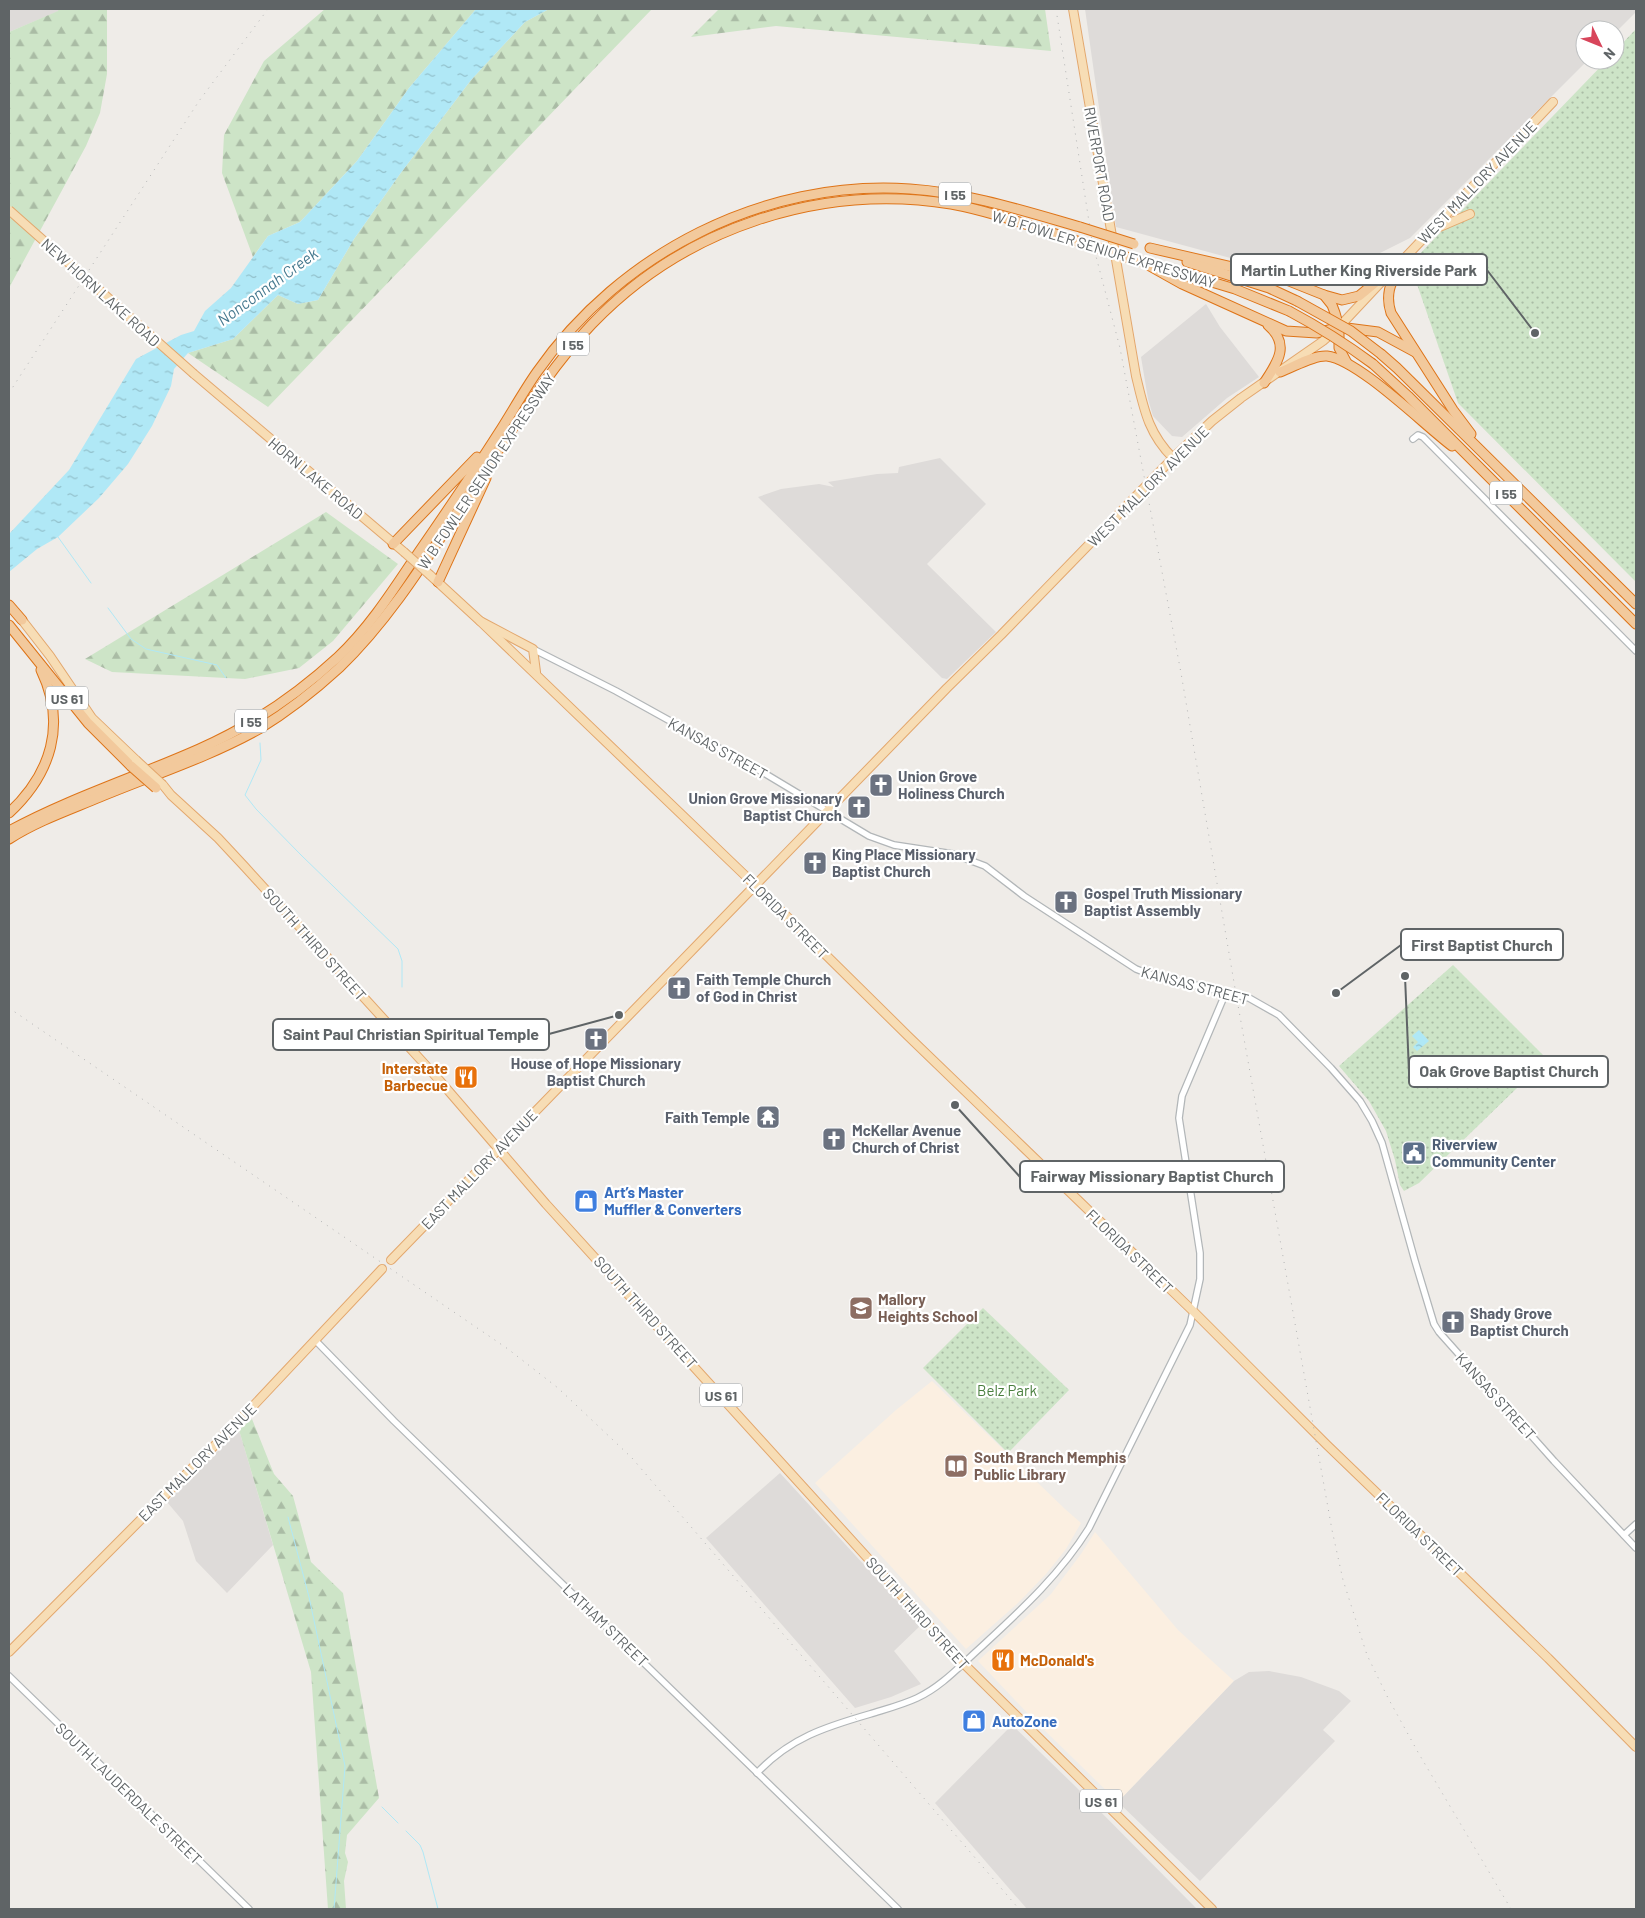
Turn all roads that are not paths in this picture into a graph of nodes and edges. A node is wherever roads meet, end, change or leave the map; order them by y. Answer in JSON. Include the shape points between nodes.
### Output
{"nodes":[{"id":1,"x":1074,"y":9,"type":"edge"},
{"id":2,"x":1552,"y":102,"type":"dead end"},
{"id":3,"x":9,"y":210,"type":"edge"},
{"id":4,"x":1470,"y":214,"type":"dead end"},
{"id":5,"x":1429,"y":232,"type":"junction"},
{"id":6,"x":1138,"y":260,"type":"junction"},
{"id":7,"x":1402,"y":260,"type":"junction"},
{"id":8,"x":1202,"y":264,"type":"junction"},
{"id":9,"x":1324,"y":295,"type":"junction"},
{"id":10,"x":1262,"y":320,"type":"junction"},
{"id":11,"x":1339,"y":327,"type":"junction"},
{"id":12,"x":1414,"y":352,"type":"junction"},
{"id":13,"x":1347,"y":363,"type":"junction"},
{"id":14,"x":1280,"y":372,"type":"junction"},
{"id":15,"x":194,"y":374,"type":"joint"},
{"id":16,"x":1264,"y":383,"type":"junction"},
{"id":17,"x":1413,"y":439,"type":"dead end"},
{"id":18,"x":500,"y":440,"type":"junction"},
{"id":19,"x":1173,"y":458,"type":"junction"},
{"id":20,"x":1491,"y":460,"type":"junction"},
{"id":21,"x":1482,"y":469,"type":"junction"},
{"id":22,"x":392,"y":544,"type":"junction"},
{"id":23,"x":438,"y":582,"type":"junction"},
{"id":24,"x":1636,"y":604,"type":"edge"},
{"id":25,"x":10,"y":606,"type":"edge"},
{"id":26,"x":22,"y":620,"type":"joint"},
{"id":27,"x":480,"y":621,"type":"junction"},
{"id":28,"x":1636,"y":624,"type":"edge"},
{"id":29,"x":9,"y":625,"type":"edge"},
{"id":30,"x":533,"y":649,"type":"junction"},
{"id":31,"x":1636,"y":651,"type":"edge"},
{"id":32,"x":34,"y":654,"type":"junction"},
{"id":33,"x":536,"y":673,"type":"junction"},
{"id":34,"x":133,"y":763,"type":"junction"},
{"id":35,"x":159,"y":786,"type":"joint"},
{"id":36,"x":828,"y":811,"type":"junction"},
{"id":37,"x":9,"y":813,"type":"edge"},
{"id":38,"x":9,"y":831,"type":"edge"},
{"id":39,"x":9,"y":839,"type":"edge"},
{"id":40,"x":755,"y":885,"type":"junction"},
{"id":41,"x":1226,"y":992,"type":"junction"},
{"id":42,"x":500,"y":1148,"type":"junction"},
{"id":43,"x":391,"y":1260,"type":"dead end"},
{"id":44,"x":382,"y":1269,"type":"dead end"},
{"id":45,"x":1194,"y":1312,"type":"junction"},
{"id":46,"x":315,"y":1340,"type":"junction"},
{"id":47,"x":1636,"y":1524,"type":"edge"},
{"id":48,"x":1624,"y":1536,"type":"junction"},
{"id":49,"x":1636,"y":1548,"type":"edge"},
{"id":50,"x":9,"y":1652,"type":"edge"},
{"id":51,"x":963,"y":1663,"type":"junction"},
{"id":52,"x":9,"y":1676,"type":"edge"},
{"id":53,"x":1636,"y":1747,"type":"edge"},
{"id":54,"x":757,"y":1773,"type":"junction"},
{"id":55,"x":250,"y":1909,"type":"edge"},
{"id":56,"x":898,"y":1909,"type":"edge"},
{"id":57,"x":1212,"y":1909,"type":"edge"}],
"edges":[{"from":1,"to":19,"type":"main road","name":"RIVERPORT ROAD","via":[[1136,376],[1152,432]]},
{"from":2,"to":5,"type":"main road","name":"WEST MALLORY AVENUE"},
{"from":3,"to":15,"type":"main road","name":"NEW HORN LAKE ROAD","bridge":true},
{"from":4,"to":5,"type":"main road"},
{"from":5,"to":7,"type":"main road","name":"WEST MALLORY AVENUE"},
{"from":6,"to":10,"type":"highway"},
{"from":6,"to":18,"type":"highway","name":"W B FOWLER SENIOR EXPRESSWAY","number":"I 55","bridge":true,"via":[[952,204],[862,200],[816,204],[772,214],[735,226],[689,248],[612,304],[572,346]]},
{"from":6,"to":21,"type":"highway","name":"W B FOWLER SENIOR EXPRESSWAY","number":"I 55","bridge":true,"via":[[1236,289],[1289,311],[1327,333],[1373,364]]},
{"from":7,"to":9,"type":"highway","via":[[1359,296],[1342,300]]},
{"from":7,"to":11,"type":"main road","name":"WEST MALLORY AVENUE"},
{"from":7,"to":12,"type":"highway","via":[[1388,290],[1388,303]]},
{"from":8,"to":9,"type":"highway","via":[[1253,272]]},
{"from":8,"to":18,"type":"highway","name":"W B FOWLER SENIOR EXPRESSWAY","number":"I 55","bridge":true,"via":[[965,195],[865,188],[812,194],[736,215],[647,262],[607,294],[571,330],[537,372]]},
{"from":8,"to":20,"type":"highway","name":"W B FOWLER SENIOR EXPRESSWAY","number":"I 55","bridge":true,"via":[[1269,288],[1351,331],[1397,368]]},
{"from":9,"to":11,"type":"highway","via":[[1332,305]]},
{"from":10,"to":11,"type":"highway","via":[[1306,334]]},
{"from":10,"to":16,"type":"highway","via":[[1276,334],[1280,351],[1278,363]]},
{"from":11,"to":12,"type":"highway","via":[[1378,332]]},
{"from":11,"to":13,"type":"highway","via":[[1340,348]]},
{"from":11,"to":14,"type":"main road","name":"WEST MALLORY AVENUE"},
{"from":12,"to":20,"type":"highway","via":[[1452,410]]},
{"from":13,"to":14,"type":"highway","via":[[1326,356]]},
{"from":13,"to":21,"type":"highway"},
{"from":14,"to":16,"type":"main road","name":"WEST MALLORY AVENUE"},
{"from":15,"to":22,"type":"main road","name":"HORN LAKE ROAD"},
{"from":16,"to":19,"type":"main road","name":"WEST MALLORY AVENUE","via":[[1212,421]]},
{"from":17,"to":31,"type":"street","via":[[1418,435],[1423,437]]},
{"from":18,"to":22,"type":"highway"},
{"from":18,"to":23,"type":"highway"},
{"from":18,"to":38,"type":"highway","name":"W B FOWLER SENIOR EXPRESSWAY","number":"I 55","via":[[377,612],[338,657],[242,727],[202,748],[46,811]]},
{"from":18,"to":39,"type":"highway","name":"W B FOWLER SENIOR EXPRESSWAY","number":"I 55","via":[[397,602],[337,669],[296,703],[260,728],[210,753],[57,815]]},
{"from":19,"to":36,"type":"main road","name":"WEST MALLORY AVENUE"},
{"from":20,"to":24,"type":"highway","name":"W B FOWLER SENIOR EXPRESSWAY","number":"I 55"},
{"from":21,"to":28,"type":"highway","name":"W B FOWLER SENIOR EXPRESSWAY","number":"I 55"},
{"from":22,"to":23,"type":"main road","name":"HORN LAKE ROAD","bridge":true},
{"from":23,"to":27,"type":"main road","name":"KANSAS STREET"},
{"from":25,"to":26,"type":"highway","name":"SOUTH THIRD STREET","number":"US 61"},
{"from":26,"to":34,"type":"main road","name":"SOUTH THIRD STREET","number":"US 61","via":[[92,718]]},
{"from":27,"to":30,"type":"main road","name":"KANSAS STREET"},
{"from":27,"to":33,"type":"main road","name":"FLORIDA STREET"},
{"from":29,"to":32,"type":"highway","name":"SOUTH THIRD STREET","number":"US 61"},
{"from":30,"to":33,"type":"main road"},
{"from":30,"to":36,"type":"street","name":"KANSAS STREET","via":[[616,691]]},
{"from":32,"to":34,"type":"highway","name":"SOUTH THIRD STREET","number":"US 61","via":[[88,723]]},
{"from":32,"to":37,"type":"highway","via":[[53,711],[52,738],[48,758],[34,784]]},
{"from":33,"to":40,"type":"main road","name":"FLORIDA STREET"},
{"from":34,"to":35,"type":"highway","name":"SOUTH THIRD STREET","number":"US 61","bridge":true},
{"from":35,"to":42,"type":"main road","name":"SOUTH THIRD STREET","number":"US 61","via":[[218,838]]},
{"from":36,"to":40,"type":"main road","name":"WEST MALLORY AVENUE"},
{"from":36,"to":41,"type":"street","name":"KANSAS STREET","via":[[880,841],[916,850],[953,854],[985,866],[1024,896],[1136,969]]},
{"from":40,"to":42,"type":"main road","name":"EAST MALLORY AVENUE"},
{"from":40,"to":45,"type":"main road","name":"FLORIDA STREET"},
{"from":41,"to":45,"type":"street","via":[[1182,1096],[1179,1118],[1200,1253],[1200,1279]]},
{"from":41,"to":48,"type":"street","name":"KANSAS STREET","via":[[1249,998],[1279,1015],[1360,1101],[1382,1143],[1434,1324]]},
{"from":42,"to":43,"type":"main road","name":"EAST MALLORY AVENUE"},
{"from":42,"to":51,"type":"main road","name":"SOUTH THIRD STREET","number":"US 61","via":[[546,1204]]},
{"from":44,"to":46,"type":"main road","name":"EAST MALLORY AVENUE"},
{"from":45,"to":51,"type":"street","via":[[1083,1538],[1036,1596]]},
{"from":45,"to":53,"type":"main road","name":"FLORIDA STREET"},
{"from":46,"to":50,"type":"main road","name":"EAST MALLORY AVENUE","via":[[235,1426]]},
{"from":46,"to":54,"type":"street","name":"LATHAM STREET","via":[[394,1421]]},
{"from":47,"to":48,"type":"street"},
{"from":48,"to":49,"type":"street","name":"KANSAS STREET"},
{"from":51,"to":54,"type":"street","via":[[937,1686],[915,1699],[800,1738]]},
{"from":51,"to":57,"type":"main road","name":"SOUTH THIRD STREET","number":"US 61"},
{"from":52,"to":55,"type":"street","name":"SOUTH LAUDERDALE STREET"},
{"from":54,"to":56,"type":"street","name":"LATHAM STREET"}]}
